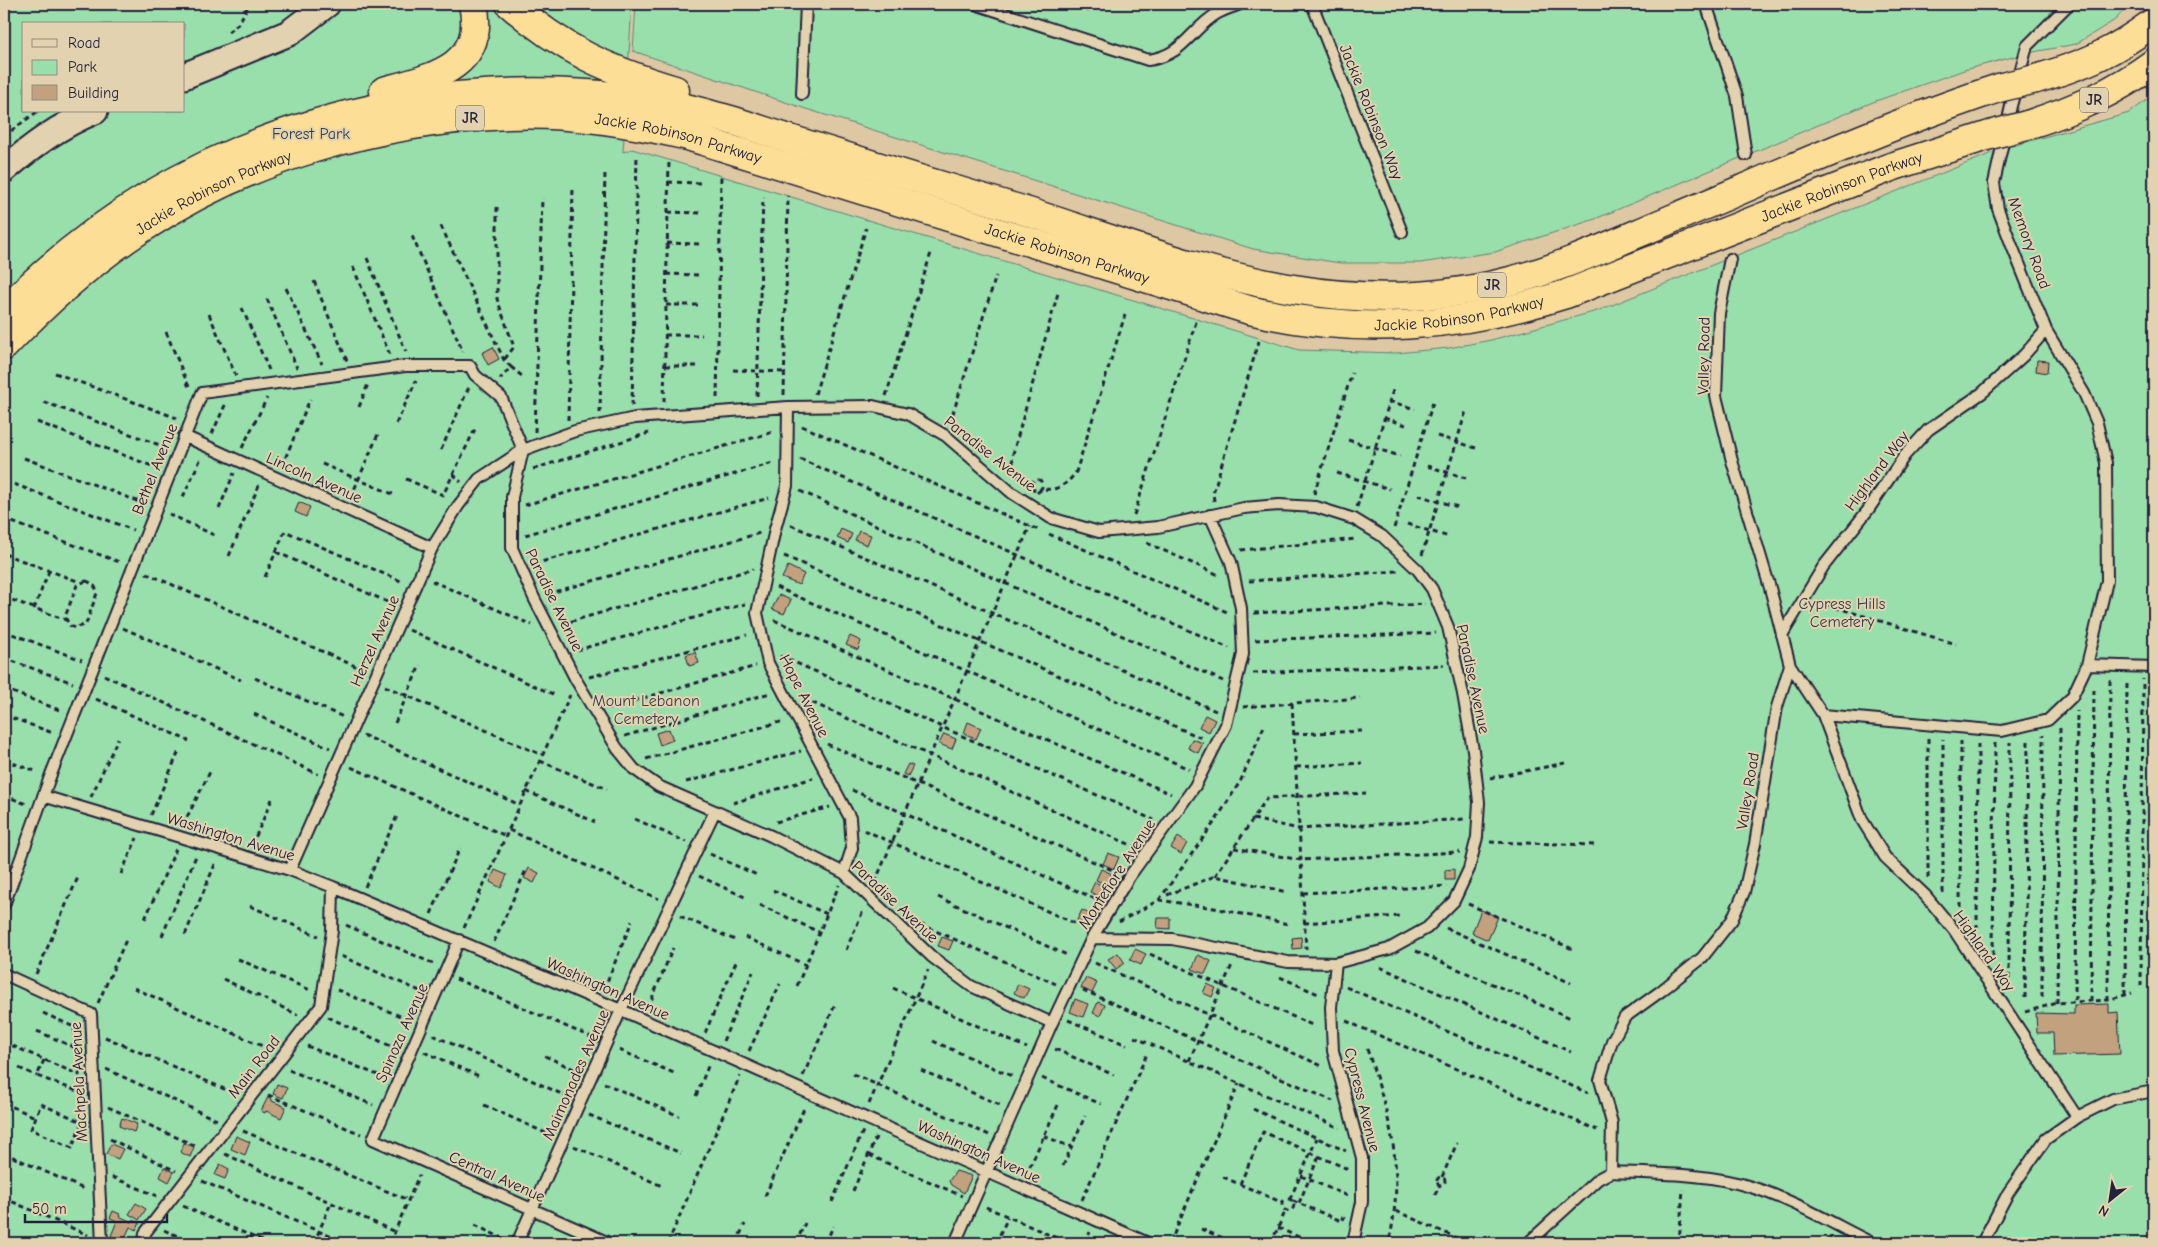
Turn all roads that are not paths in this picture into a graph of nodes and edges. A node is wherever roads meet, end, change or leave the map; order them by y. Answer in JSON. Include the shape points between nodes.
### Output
{"nodes":[{"id":1,"x":326,"y":4,"type":"edge"},
{"id":2,"x":473,"y":4,"type":"edge"},
{"id":3,"x":510,"y":4,"type":"edge"},
{"id":4,"x":806,"y":4,"type":"edge"},
{"id":5,"x":975,"y":4,"type":"edge"},
{"id":6,"x":1240,"y":4,"type":"edge"},
{"id":7,"x":1312,"y":4,"type":"edge"},
{"id":8,"x":1706,"y":4,"type":"edge"},
{"id":9,"x":2069,"y":4,"type":"edge"},
{"id":10,"x":2154,"y":22,"type":"edge"},
{"id":11,"x":2154,"y":63,"type":"edge"},
{"id":12,"x":185,"y":76,"type":"edge"},
{"id":13,"x":802,"y":94,"type":"dead end"},
{"id":14,"x":2013,"y":106,"type":"junction"},
{"id":15,"x":93,"y":112,"type":"edge"},
{"id":16,"x":324,"y":120,"type":"junction"},
{"id":17,"x":770,"y":132,"type":"junction"},
{"id":18,"x":1746,"y":155,"type":"dead end"},
{"id":19,"x":4,"y":170,"type":"edge"},
{"id":20,"x":1402,"y":232,"type":"dead end"},
{"id":21,"x":1730,"y":259,"type":"dead end"},
{"id":22,"x":4,"y":312,"type":"edge"},
{"id":23,"x":2046,"y":330,"type":"junction"},
{"id":24,"x":4,"y":346,"type":"edge"},
{"id":25,"x":786,"y":407,"type":"junction"},
{"id":26,"x":184,"y":436,"type":"junction"},
{"id":27,"x":523,"y":450,"type":"junction"},
{"id":28,"x":1213,"y":515,"type":"junction"},
{"id":29,"x":432,"y":548,"type":"junction"},
{"id":30,"x":1782,"y":635,"type":"junction"},
{"id":31,"x":1790,"y":665,"type":"junction"},
{"id":32,"x":2091,"y":665,"type":"junction"},
{"id":33,"x":2154,"y":667,"type":"edge"},
{"id":34,"x":1823,"y":715,"type":"junction"},
{"id":35,"x":43,"y":796,"type":"junction"},
{"id":36,"x":713,"y":810,"type":"junction"},
{"id":37,"x":290,"y":870,"type":"junction"},
{"id":38,"x":844,"y":873,"type":"junction"},
{"id":39,"x":333,"y":888,"type":"junction"},
{"id":40,"x":4,"y":905,"type":"edge"},
{"id":41,"x":1094,"y":935,"type":"junction"},
{"id":42,"x":459,"y":940,"type":"junction"},
{"id":43,"x":1336,"y":963,"type":"junction"},
{"id":44,"x":4,"y":974,"type":"edge"},
{"id":45,"x":621,"y":1010,"type":"junction"},
{"id":46,"x":1054,"y":1019,"type":"junction"},
{"id":47,"x":2154,"y":1091,"type":"edge"},
{"id":48,"x":2077,"y":1117,"type":"junction"},
{"id":49,"x":373,"y":1139,"type":"joint"},
{"id":50,"x":987,"y":1172,"type":"junction"},
{"id":51,"x":1611,"y":1172,"type":"junction"},
{"id":52,"x":532,"y":1209,"type":"junction"},
{"id":53,"x":102,"y":1242,"type":"edge"},
{"id":54,"x":144,"y":1243,"type":"edge"},
{"id":55,"x":518,"y":1243,"type":"edge"},
{"id":56,"x":610,"y":1243,"type":"edge"},
{"id":57,"x":956,"y":1243,"type":"edge"},
{"id":58,"x":1148,"y":1243,"type":"edge"},
{"id":59,"x":1353,"y":1243,"type":"edge"},
{"id":60,"x":1528,"y":1243,"type":"edge"},
{"id":61,"x":1872,"y":1243,"type":"edge"},
{"id":62,"x":1982,"y":1243,"type":"edge"}],
"edges":[{"from":1,"to":12,"type":"street","via":[[289,33]]},
{"from":2,"to":16,"type":"highway","via":[[474,32],[468,49],[456,64],[429,78],[382,92]]},
{"from":3,"to":17,"type":"highway","via":[[580,55],[676,91]]},
{"from":4,"to":13,"type":"lane"},
{"from":5,"to":6,"type":"lane","via":[[1148,60],[1175,52],[1217,13]]},
{"from":7,"to":20,"type":"lane","name":"Jackie Robinson Way"},
{"from":8,"to":18,"type":"lane","via":[[1737,96]]},
{"from":9,"to":14,"type":"lane","name":"Memory Road","via":[[2028,46]]},
{"from":10,"to":14,"type":"highway","name":"Jackie Robinson Parkway","number":"JR","bridge":true,"via":[[2128,42],[2097,59],[2036,79]]},
{"from":11,"to":14,"type":"highway","name":"Jackie Robinson Parkway","number":"JR","via":[[2076,109]]},
{"from":14,"to":17,"type":"highway","name":"Jackie Robinson Parkway","number":"JR","via":[[1928,112],[1535,274],[1475,288],[1406,297],[1320,294],[1254,282]]},
{"from":14,"to":23,"type":"lane","name":"Memory Road","via":[[1994,183],[1998,209]]},
{"from":14,"to":24,"type":"highway","name":"Jackie Robinson Parkway","number":"JR","bridge":true,"via":[[1990,135],[1891,167],[1566,294],[1448,322],[1356,326],[1295,320],[1242,308],[728,147],[659,129],[614,122],[510,115],[437,121],[370,133],[316,148],[265,165],[199,195],[141,229],[87,268],[51,298]]},
{"from":15,"to":19,"type":"street","via":[[30,148]]},
{"from":16,"to":17,"type":"highway","name":"Jackie Robinson Parkway","number":"JR","via":[[424,100],[528,92],[634,98],[703,112]]},
{"from":16,"to":22,"type":"highway","name":"Jackie Robinson Parkway","number":"JR","via":[[241,149],[140,201],[71,250]]},
{"from":21,"to":30,"type":"lane","name":"Valley Road","via":[[1719,313],[1716,396]]},
{"from":23,"to":30,"type":"lane","name":"Highland Way","via":[[1982,393],[1928,430],[1905,455],[1803,598]]},
{"from":23,"to":32,"type":"lane","name":"Memory Road","via":[[2084,393],[2106,463],[2107,581]]},
{"from":25,"to":27,"type":"lane","name":"Paradise Avenue","via":[[632,419],[568,433]]},
{"from":25,"to":28,"type":"lane","name":"Paradise Avenue","via":[[873,406],[908,414],[946,436],[1012,493],[1051,518],[1099,532],[1158,527]]},
{"from":25,"to":38,"type":"lane","name":"Hope Avenue","via":[[787,489],[757,613],[768,662],[830,777],[850,824],[852,848]]},
{"from":26,"to":27,"type":"lane","name":"Bethel Avenue","via":[[202,393],[417,366],[472,371],[501,398]]},
{"from":26,"to":29,"type":"lane","name":"Lincoln Avenue"},
{"from":26,"to":35,"type":"lane","name":"Bethel Avenue"},
{"from":27,"to":29,"type":"lane","name":"Herzel Avenue","via":[[479,479]]},
{"from":27,"to":36,"type":"lane","name":"Paradise Avenue","via":[[512,497],[512,548],[576,680],[612,740],[634,769],[664,788]]},
{"from":28,"to":41,"type":"lane","name":"Montefiore Avenue","via":[[1227,552],[1241,616],[1243,654],[1229,712],[1201,775],[1129,878]]},
{"from":28,"to":43,"type":"lane","name":"Paradise Avenue","via":[[1270,505],[1310,506],[1354,519],[1386,539],[1418,570],[1432,589],[1450,632],[1473,750],[1479,802],[1474,847],[1461,886],[1455,898],[1428,928],[1389,949]]},
{"from":29,"to":37,"type":"lane","name":"Herzel Avenue"},
{"from":30,"to":31,"type":"lane","name":"Valley Road"},
{"from":31,"to":34,"type":"lane","name":"Highland Way"},
{"from":31,"to":51,"type":"lane","name":"Valley Road","via":[[1778,706],[1755,844],[1744,892],[1732,920],[1702,958],[1625,1017],[1612,1041],[1600,1080],[1612,1123]]},
{"from":32,"to":33,"type":"lane"},
{"from":32,"to":34,"type":"lane","name":"Memory Road","via":[[2072,697],[2048,720],[2011,729],[1995,731]]},
{"from":34,"to":48,"type":"lane","name":"Highland Way","via":[[1862,820],[1885,857],[1943,917]]},
{"from":35,"to":37,"type":"lane","name":"Washington Avenue"},
{"from":35,"to":40,"type":"lane","name":"Bethel Avenue"},
{"from":36,"to":38,"type":"lane","name":"Paradise Avenue"},
{"from":36,"to":45,"type":"lane","name":"Maimonades Avenue"},
{"from":37,"to":39,"type":"lane","name":"Washington Avenue"},
{"from":38,"to":46,"type":"lane","name":"Paradise Avenue","via":[[934,958],[971,986]]},
{"from":39,"to":42,"type":"lane","name":"Washington Avenue"},
{"from":39,"to":54,"type":"lane","name":"Main Road","via":[[321,1006],[193,1178],[145,1233]]},
{"from":41,"to":43,"type":"lane","name":"Paradise Avenue","via":[[1172,939],[1288,962]]},
{"from":41,"to":46,"type":"lane","name":"Montefiore Avenue"},
{"from":42,"to":45,"type":"lane","name":"Washington Avenue"},
{"from":42,"to":49,"type":"lane","name":"Spinoza Avenue"},
{"from":43,"to":59,"type":"lane","name":"Cypress Avenue","via":[[1332,1000],[1333,1051],[1362,1158],[1362,1202]]},
{"from":44,"to":53,"type":"lane","name":"Machpela Avenue","via":[[91,1014]]},
{"from":45,"to":50,"type":"lane","name":"Washington Avenue"},
{"from":45,"to":52,"type":"lane","name":"Maimonades Avenue"},
{"from":46,"to":50,"type":"lane","name":"Montefiore Avenue"},
{"from":47,"to":48,"type":"lane","via":[[2113,1099]]},
{"from":48,"to":62,"type":"lane","via":[[2046,1139],[2008,1193]]},
{"from":49,"to":52,"type":"lane","name":"Central Avenue"},
{"from":50,"to":57,"type":"lane","name":"Montefiore Avenue"},
{"from":50,"to":58,"type":"lane","name":"Washington Avenue"},
{"from":51,"to":60,"type":"lane","via":[[1598,1179]]},
{"from":51,"to":61,"type":"lane","via":[[1684,1175],[1751,1186]]},
{"from":52,"to":55,"type":"lane","name":"Maimonades Avenue"},
{"from":52,"to":56,"type":"lane","name":"Central Avenue"}]}
